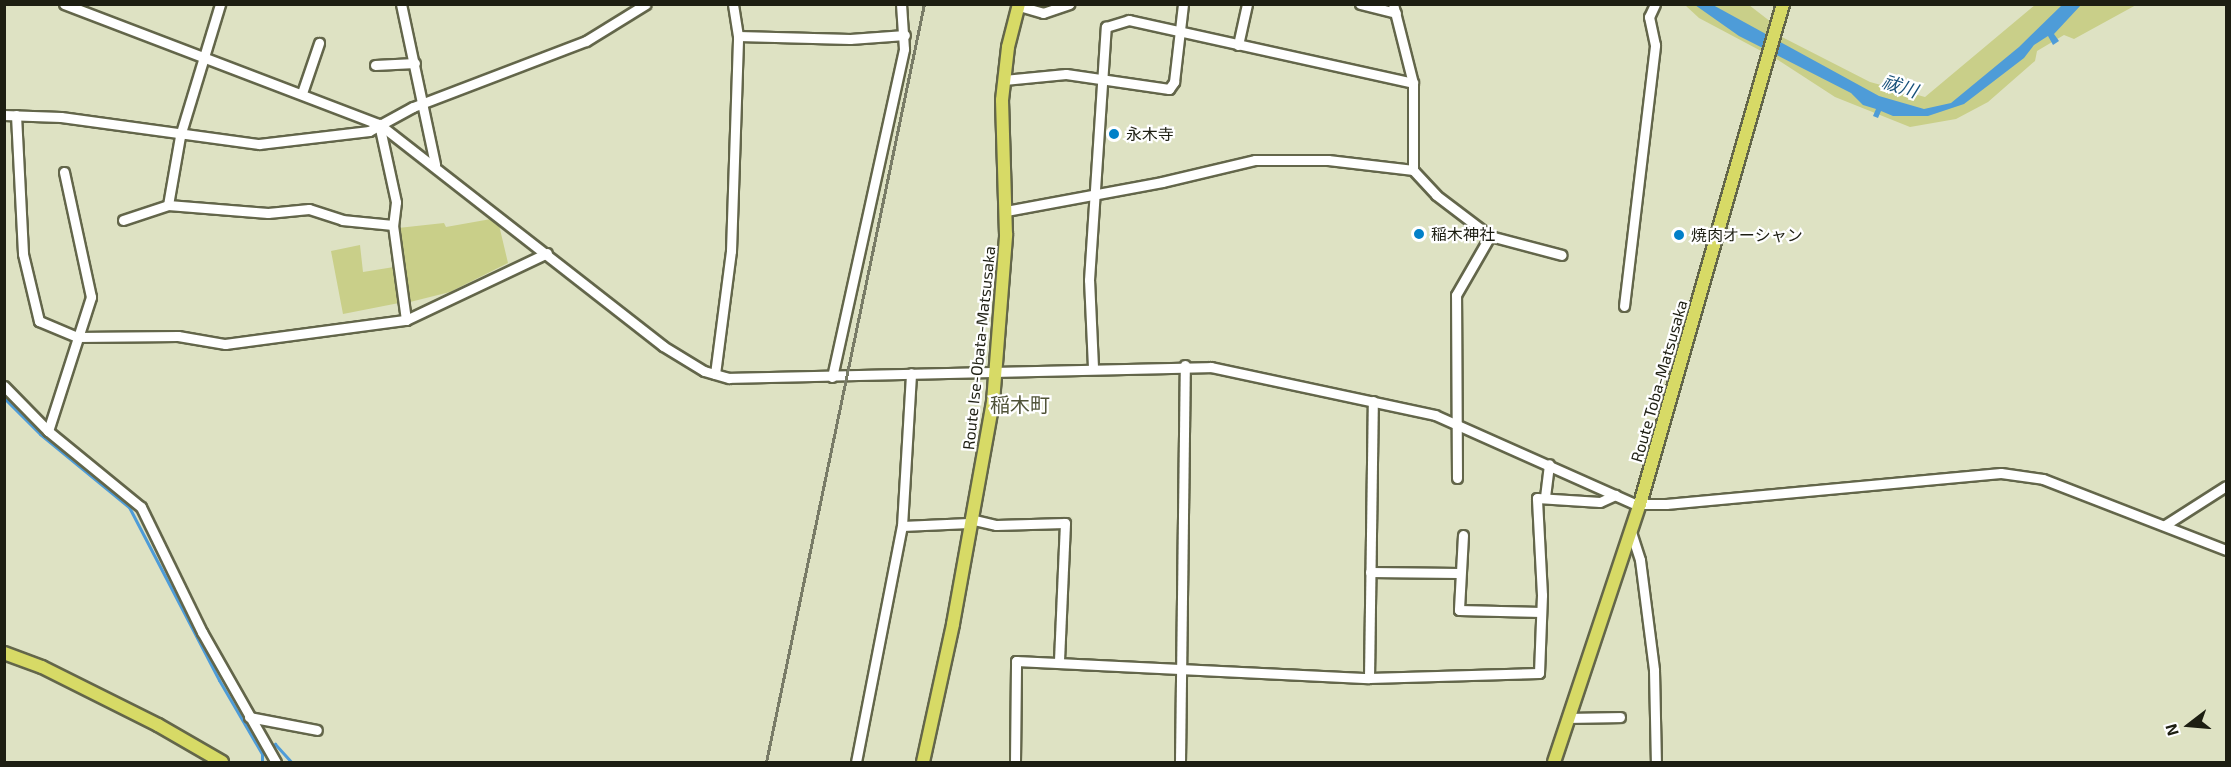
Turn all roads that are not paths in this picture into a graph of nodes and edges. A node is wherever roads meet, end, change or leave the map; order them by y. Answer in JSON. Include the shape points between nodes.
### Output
{"nodes":[{"id":1,"x":64,"y":4,"type":"edge"},
{"id":2,"x":220,"y":4,"type":"edge"},
{"id":3,"x":401,"y":4,"type":"edge"},
{"id":4,"x":646,"y":4,"type":"edge"},
{"id":5,"x":733,"y":4,"type":"edge"},
{"id":6,"x":901,"y":4,"type":"edge"},
{"id":7,"x":1069,"y":4,"type":"edge"},
{"id":8,"x":1183,"y":4,"type":"edge"},
{"id":9,"x":1247,"y":4,"type":"edge"},
{"id":10,"x":1360,"y":4,"type":"edge"},
{"id":11,"x":1655,"y":4,"type":"edge"},
{"id":12,"x":1783,"y":4,"type":"edge"},
{"id":13,"x":1019,"y":5,"type":"edge"},
{"id":14,"x":1395,"y":9,"type":"edge"},
{"id":15,"x":1180,"y":32,"type":"junction"},
{"id":16,"x":905,"y":35,"type":"junction"},
{"id":17,"x":738,"y":36,"type":"junction"},
{"id":18,"x":319,"y":43,"type":"dead end"},
{"id":19,"x":1238,"y":45,"type":"junction"},
{"id":20,"x":202,"y":56,"type":"junction"},
{"id":21,"x":415,"y":63,"type":"junction"},
{"id":22,"x":375,"y":65,"type":"dead end"},
{"id":23,"x":1004,"y":80,"type":"junction"},
{"id":24,"x":1102,"y":82,"type":"junction"},
{"id":25,"x":1413,"y":83,"type":"junction"},
{"id":26,"x":302,"y":93,"type":"junction"},
{"id":27,"x":420,"y":106,"type":"junction"},
{"id":28,"x":16,"y":115,"type":"junction"},
{"id":29,"x":4,"y":116,"type":"edge"},
{"id":30,"x":379,"y":124,"type":"junction"},
{"id":31,"x":180,"y":136,"type":"junction"},
{"id":32,"x":435,"y":164,"type":"junction"},
{"id":33,"x":1413,"y":170,"type":"junction"},
{"id":34,"x":64,"y":172,"type":"dead end"},
{"id":35,"x":1094,"y":194,"type":"junction"},
{"id":36,"x":168,"y":204,"type":"junction"},
{"id":37,"x":1006,"y":211,"type":"junction"},
{"id":38,"x":123,"y":220,"type":"dead end"},
{"id":39,"x":393,"y":225,"type":"junction"},
{"id":40,"x":1490,"y":236,"type":"junction"},
{"id":41,"x":547,"y":253,"type":"junction"},
{"id":42,"x":1562,"y":255,"type":"dead end"},
{"id":43,"x":1624,"y":306,"type":"dead end"},
{"id":44,"x":406,"y":320,"type":"junction"},
{"id":45,"x":77,"y":337,"type":"junction"},
{"id":46,"x":1185,"y":365,"type":"junction"},
{"id":47,"x":1094,"y":367,"type":"junction"},
{"id":48,"x":996,"y":372,"type":"junction"},
{"id":49,"x":911,"y":373,"type":"junction"},
{"id":50,"x":715,"y":374,"type":"junction"},
{"id":51,"x":832,"y":377,"type":"junction"},
{"id":52,"x":4,"y":386,"type":"edge"},
{"id":53,"x":1372,"y":401,"type":"junction"},
{"id":54,"x":1458,"y":423,"type":"junction"},
{"id":55,"x":48,"y":431,"type":"junction"},
{"id":56,"x":1549,"y":464,"type":"junction"},
{"id":57,"x":1457,"y":478,"type":"dead end"},
{"id":58,"x":2223,"y":487,"type":"edge"},
{"id":59,"x":1615,"y":495,"type":"junction"},
{"id":60,"x":1545,"y":497,"type":"junction"},
{"id":61,"x":2226,"y":497,"type":"edge"},
{"id":62,"x":1640,"y":504,"type":"junction"},
{"id":63,"x":970,"y":521,"type":"junction"},
{"id":64,"x":2165,"y":525,"type":"junction"},
{"id":65,"x":902,"y":526,"type":"junction"},
{"id":66,"x":1632,"y":532,"type":"junction"},
{"id":67,"x":1463,"y":535,"type":"dead end"},
{"id":68,"x":2226,"y":550,"type":"edge"},
{"id":69,"x":1370,"y":572,"type":"junction"},
{"id":70,"x":1460,"y":573,"type":"junction"},
{"id":71,"x":1541,"y":612,"type":"junction"},
{"id":72,"x":4,"y":653,"type":"edge"},
{"id":73,"x":1059,"y":663,"type":"junction"},
{"id":74,"x":1181,"y":669,"type":"junction"},
{"id":75,"x":1369,"y":678,"type":"junction"},
{"id":76,"x":249,"y":717,"type":"junction"},
{"id":77,"x":1620,"y":717,"type":"dead end"},
{"id":78,"x":1570,"y":718,"type":"junction"},
{"id":79,"x":317,"y":730,"type":"dead end"},
{"id":80,"x":222,"y":762,"type":"edge"},
{"id":81,"x":276,"y":762,"type":"edge"},
{"id":82,"x":856,"y":762,"type":"edge"},
{"id":83,"x":923,"y":762,"type":"edge"},
{"id":84,"x":1015,"y":762,"type":"edge"},
{"id":85,"x":1180,"y":762,"type":"edge"},
{"id":86,"x":1554,"y":762,"type":"edge"},
{"id":87,"x":1656,"y":762,"type":"edge"}],
"edges":[{"from":1,"to":20,"type":"street"},
{"from":2,"to":20,"type":"street"},
{"from":3,"to":21,"type":"street"},
{"from":4,"to":27,"type":"street","via":[[586,41]]},
{"from":5,"to":17,"type":"street"},
{"from":6,"to":16,"type":"street"},
{"from":7,"to":13,"type":"street","via":[[1043,13]]},
{"from":8,"to":15,"type":"street"},
{"from":9,"to":19,"type":"street"},
{"from":10,"to":14,"type":"street"},
{"from":11,"to":43,"type":"street","via":[[1649,17],[1655,45]]},
{"from":12,"to":62,"type":"main road","name":"Route Toba-Matsusaka"},
{"from":13,"to":23,"type":"main road","name":"Route Ise-Obata-Matsusaka"},
{"from":14,"to":25,"type":"street"},
{"from":15,"to":19,"type":"street"},
{"from":15,"to":24,"type":"street","via":[[1173,87]]},
{"from":15,"to":24,"type":"street","via":[[1129,20],[1106,27]]},
{"from":16,"to":17,"type":"street","via":[[850,39]]},
{"from":16,"to":51,"type":"street"},
{"from":17,"to":50,"type":"street","via":[[731,251]]},
{"from":18,"to":26,"type":"street"},
{"from":19,"to":25,"type":"street"},
{"from":20,"to":26,"type":"street"},
{"from":20,"to":31,"type":"street"},
{"from":21,"to":22,"type":"street"},
{"from":21,"to":27,"type":"street"},
{"from":23,"to":24,"type":"street","via":[[1066,74]]},
{"from":23,"to":37,"type":"main road","name":"Route Ise-Obata-Matsusaka"},
{"from":24,"to":35,"type":"street"},
{"from":25,"to":33,"type":"street"},
{"from":26,"to":30,"type":"street"},
{"from":27,"to":30,"type":"street"},
{"from":27,"to":32,"type":"street"},
{"from":28,"to":29,"type":"street"},
{"from":28,"to":31,"type":"street","via":[[61,117]]},
{"from":28,"to":45,"type":"street","via":[[23,254],[39,321]]},
{"from":30,"to":31,"type":"street","via":[[369,130],[281,143]]},
{"from":30,"to":32,"type":"street"},
{"from":30,"to":39,"type":"street","via":[[396,202]]},
{"from":31,"to":36,"type":"street"},
{"from":32,"to":41,"type":"street"},
{"from":33,"to":35,"type":"street","via":[[1328,160],[1255,160]]},
{"from":33,"to":40,"type":"street","via":[[1436,195]]},
{"from":34,"to":45,"type":"street","via":[[91,288]]},
{"from":35,"to":37,"type":"street"},
{"from":35,"to":47,"type":"street","via":[[1089,280]]},
{"from":36,"to":38,"type":"street"},
{"from":36,"to":39,"type":"street","via":[[267,213],[309,209],[342,220]]},
{"from":37,"to":48,"type":"main road","name":"Route Ise-Obata-Matsusaka"},
{"from":39,"to":44,"type":"street"},
{"from":40,"to":42,"type":"street"},
{"from":40,"to":54,"type":"street","via":[[1456,295]]},
{"from":41,"to":44,"type":"street"},
{"from":41,"to":50,"type":"street","via":[[663,346]]},
{"from":44,"to":45,"type":"street","via":[[225,344],[178,336]]},
{"from":45,"to":55,"type":"street"},
{"from":46,"to":47,"type":"street"},
{"from":46,"to":53,"type":"street","via":[[1239,371]]},
{"from":46,"to":74,"type":"street"},
{"from":47,"to":48,"type":"street"},
{"from":48,"to":49,"type":"street"},
{"from":48,"to":63,"type":"main road","name":"Route Ise-Obata-Matsusaka","via":[[985,454]]},
{"from":49,"to":51,"type":"street"},
{"from":49,"to":65,"type":"street"},
{"from":50,"to":51,"type":"street","via":[[740,379]]},
{"from":52,"to":55,"type":"street"},
{"from":53,"to":54,"type":"street"},
{"from":53,"to":69,"type":"street"},
{"from":54,"to":56,"type":"street"},
{"from":54,"to":57,"type":"street"},
{"from":55,"to":76,"type":"street","via":[[141,507]]},
{"from":56,"to":59,"type":"street"},
{"from":56,"to":60,"type":"street"},
{"from":58,"to":61,"type":"street"},
{"from":58,"to":64,"type":"street"},
{"from":59,"to":60,"type":"street","via":[[1600,502]]},
{"from":59,"to":62,"type":"street"},
{"from":60,"to":71,"type":"street","via":[[1538,498]]},
{"from":62,"to":64,"type":"street","via":[[2001,473],[2043,478]]},
{"from":62,"to":66,"type":"main road","name":"Route Toba-Matsusaka"},
{"from":63,"to":65,"type":"street"},
{"from":63,"to":73,"type":"street","via":[[996,525],[1065,523]]},
{"from":63,"to":83,"type":"main road","name":"Route Ise-Obata-Matsusaka","via":[[953,624]]},
{"from":64,"to":68,"type":"street"},
{"from":65,"to":82,"type":"street"},
{"from":66,"to":78,"type":"main road","name":"Route Toba-Matsusaka"},
{"from":66,"to":87,"type":"street","via":[[1640,560],[1654,670]]},
{"from":67,"to":70,"type":"street"},
{"from":69,"to":70,"type":"street"},
{"from":69,"to":75,"type":"street"},
{"from":70,"to":71,"type":"street","via":[[1459,610]]},
{"from":71,"to":75,"type":"street","via":[[1539,673]]},
{"from":72,"to":80,"type":"main road","via":[[42,667],[159,725]]},
{"from":73,"to":74,"type":"street"},
{"from":73,"to":84,"type":"street","via":[[1016,661]]},
{"from":74,"to":75,"type":"street"},
{"from":74,"to":85,"type":"street"},
{"from":76,"to":79,"type":"street"},
{"from":76,"to":81,"type":"street"},
{"from":77,"to":78,"type":"street"},
{"from":78,"to":86,"type":"main road","name":"Route Toba-Matsusaka"}]}
